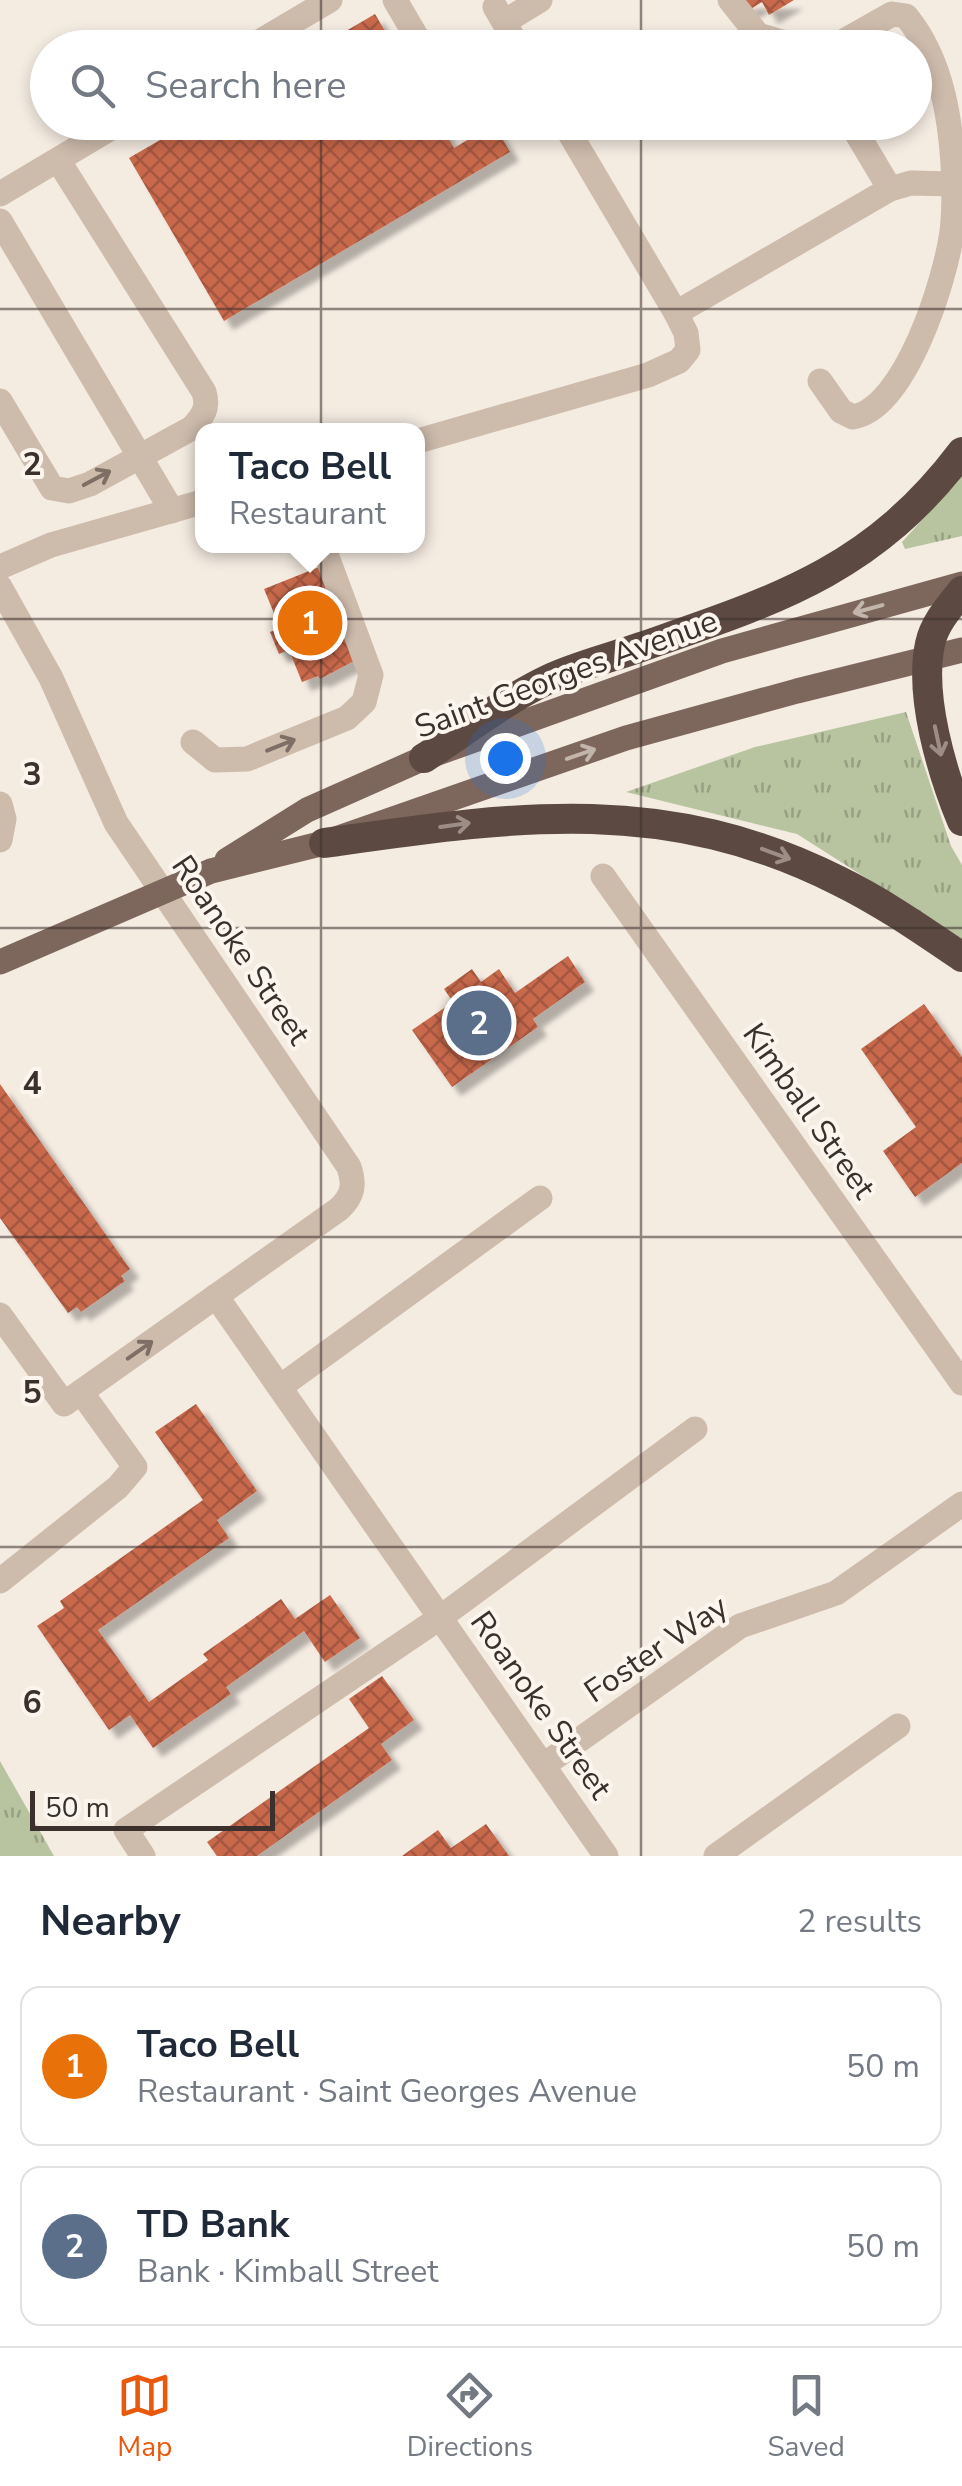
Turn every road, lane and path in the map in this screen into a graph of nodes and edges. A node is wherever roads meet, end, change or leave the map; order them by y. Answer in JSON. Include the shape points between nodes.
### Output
{"nodes":[{"id":1,"x":330,"y":0,"type":"edge"},
{"id":2,"x":395,"y":0,"type":"edge"},
{"id":3,"x":540,"y":0,"type":"edge"},
{"id":4,"x":730,"y":0,"type":"edge"},
{"id":5,"x":910,"y":8,"type":"edge"},
{"id":6,"x":279,"y":30,"type":"edge"},
{"id":7,"x":413,"y":30,"type":"edge"},
{"id":8,"x":508,"y":30,"type":"edge"},
{"id":9,"x":754,"y":30,"type":"edge"},
{"id":10,"x":864,"y":30,"type":"edge"},
{"id":11,"x":932,"y":62,"type":"edge"},
{"id":12,"x":91,"y":140,"type":"edge"},
{"id":13,"x":574,"y":140,"type":"edge"},
{"id":14,"x":861,"y":140,"type":"edge"},
{"id":15,"x":58,"y":160,"type":"junction"},
{"id":16,"x":954,"y":184,"type":"junction"},
{"id":17,"x":890,"y":189,"type":"junction"},
{"id":18,"x":0,"y":194,"type":"edge"},
{"id":19,"x":0,"y":221,"type":"edge"},
{"id":20,"x":676,"y":313,"type":"junction"},
{"id":21,"x":820,"y":380,"type":"dead end"},
{"id":22,"x":0,"y":401,"type":"edge"},
{"id":23,"x":197,"y":423,"type":"edge"},
{"id":24,"x":195,"y":425,"type":"edge"},
{"id":25,"x":425,"y":439,"type":"edge"},
{"id":26,"x":962,"y":452,"type":"edge"},
{"id":27,"x":140,"y":456,"type":"junction"},
{"id":28,"x":195,"y":504,"type":"edge"},
{"id":29,"x":172,"y":510,"type":"junction"},
{"id":30,"x":326,"y":553,"type":"edge"},
{"id":31,"x":0,"y":566,"type":"edge"},
{"id":32,"x":0,"y":588,"type":"edge"},
{"id":33,"x":962,"y":588,"type":"edge"},
{"id":34,"x":962,"y":650,"type":"edge"},
{"id":35,"x":928,"y":658,"type":"junction"},
{"id":36,"x":193,"y":742,"type":"dead end"},
{"id":37,"x":424,"y":758,"type":"junction"},
{"id":38,"x":962,"y":821,"type":"edge"},
{"id":39,"x":324,"y":843,"type":"junction"},
{"id":40,"x":210,"y":871,"type":"junction"},
{"id":41,"x":603,"y":876,"type":"dead end"},
{"id":42,"x":162,"y":892,"type":"junction"},
{"id":43,"x":962,"y":957,"type":"edge"},
{"id":44,"x":0,"y":962,"type":"edge"},
{"id":45,"x":540,"y":1198,"type":"dead end"},
{"id":46,"x":216,"y":1296,"type":"junction"},
{"id":47,"x":0,"y":1315,"type":"edge"},
{"id":48,"x":962,"y":1382,"type":"edge"},
{"id":49,"x":280,"y":1387,"type":"junction"},
{"id":50,"x":81,"y":1392,"type":"junction"},
{"id":51,"x":695,"y":1429,"type":"dead end"},
{"id":52,"x":962,"y":1504,"type":"edge"},
{"id":53,"x":0,"y":1581,"type":"edge"},
{"id":54,"x":441,"y":1617,"type":"junction"},
{"id":55,"x":898,"y":1726,"type":"dead end"},
{"id":56,"x":544,"y":1765,"type":"junction"},
{"id":57,"x":600,"y":1854,"type":"edge"},
{"id":58,"x":143,"y":1856,"type":"edge"},
{"id":59,"x":716,"y":1856,"type":"edge"}],
"edges":[{"from":1,"to":6,"type":"street"},
{"from":2,"to":7,"type":"street"},
{"from":3,"to":8,"type":"street","via":[[499,15]]},
{"from":4,"to":9,"type":"street"},
{"from":5,"to":10,"type":"street"},
{"from":11,"to":16,"type":"street","via":[[950,130]]},
{"from":12,"to":15,"type":"street"},
{"from":13,"to":20,"type":"street"},
{"from":14,"to":17,"type":"street"},
{"from":15,"to":18,"type":"street"},
{"from":15,"to":23,"type":"street","via":[[204,392],[208,402]]},
{"from":16,"to":17,"type":"street"},
{"from":16,"to":21,"type":"street","via":[[943,275],[899,378],[872,408],[853,417]]},
{"from":17,"to":20,"type":"street"},
{"from":19,"to":27,"type":"street"},
{"from":20,"to":25,"type":"street","via":[[688,350],[679,362]]},
{"from":22,"to":27,"type":"street","one_way":true,"via":[[52,488],[90,484]]},
{"from":24,"to":27,"type":"street"},
{"from":26,"to":37,"type":"highway","via":[[887,532],[817,579],[752,610],[546,680]]},
{"from":27,"to":29,"type":"street"},
{"from":28,"to":29,"type":"street"},
{"from":29,"to":31,"type":"street"},
{"from":36,"to":30,"type":"street","one_way":true,"via":[[215,760],[247,758],[346,718],[364,702],[371,675]]},
{"from":32,"to":42,"type":"street","name":"Roanoke Street","via":[[51,678],[116,823]]},
{"from":33,"to":35,"type":"highway","via":[[936,628]]},
{"from":33,"to":37,"type":"main road","name":"Saint Georges Avenue","one_way":true,"via":[[722,651]]},
{"from":34,"to":35,"type":"main road","name":"Saint Georges Avenue"},
{"from":35,"to":38,"type":"highway","one_way":true,"via":[[936,737]]},
{"from":39,"to":35,"type":"main road","name":"Saint Georges Avenue","one_way":true,"via":[[626,738]]},
{"from":37,"to":40,"type":"main road","name":"Saint Georges Avenue","via":[[306,810]]},
{"from":39,"to":40,"type":"main road","name":"Saint Georges Avenue"},
{"from":39,"to":43,"type":"highway","one_way":true,"via":[[522,818],[660,824],[811,867]]},
{"from":40,"to":42,"type":"main road","name":"Saint Georges Avenue"},
{"from":41,"to":48,"type":"street","name":"Kimball Street"},
{"from":42,"to":44,"type":"main road","name":"Saint Georges Avenue"},
{"from":42,"to":46,"type":"street","name":"Roanoke Street","via":[[353,1178],[339,1209]]},
{"from":45,"to":49,"type":"street"},
{"from":46,"to":49,"type":"street","name":"Roanoke Street"},
{"from":50,"to":46,"type":"street","name":"Roanoke Street","one_way":true},
{"from":47,"to":50,"type":"street","via":[[64,1404]]},
{"from":49,"to":54,"type":"street","name":"Roanoke Street"},
{"from":50,"to":53,"type":"street","via":[[135,1467]]},
{"from":51,"to":54,"type":"street"},
{"from":52,"to":56,"type":"street","name":"Foster Way","via":[[836,1593],[740,1626]]},
{"from":54,"to":56,"type":"street","name":"Roanoke Street"},
{"from":54,"to":58,"type":"street","via":[[126,1830]]},
{"from":55,"to":59,"type":"street"},
{"from":56,"to":57,"type":"street","name":"Roanoke Street"}]}
